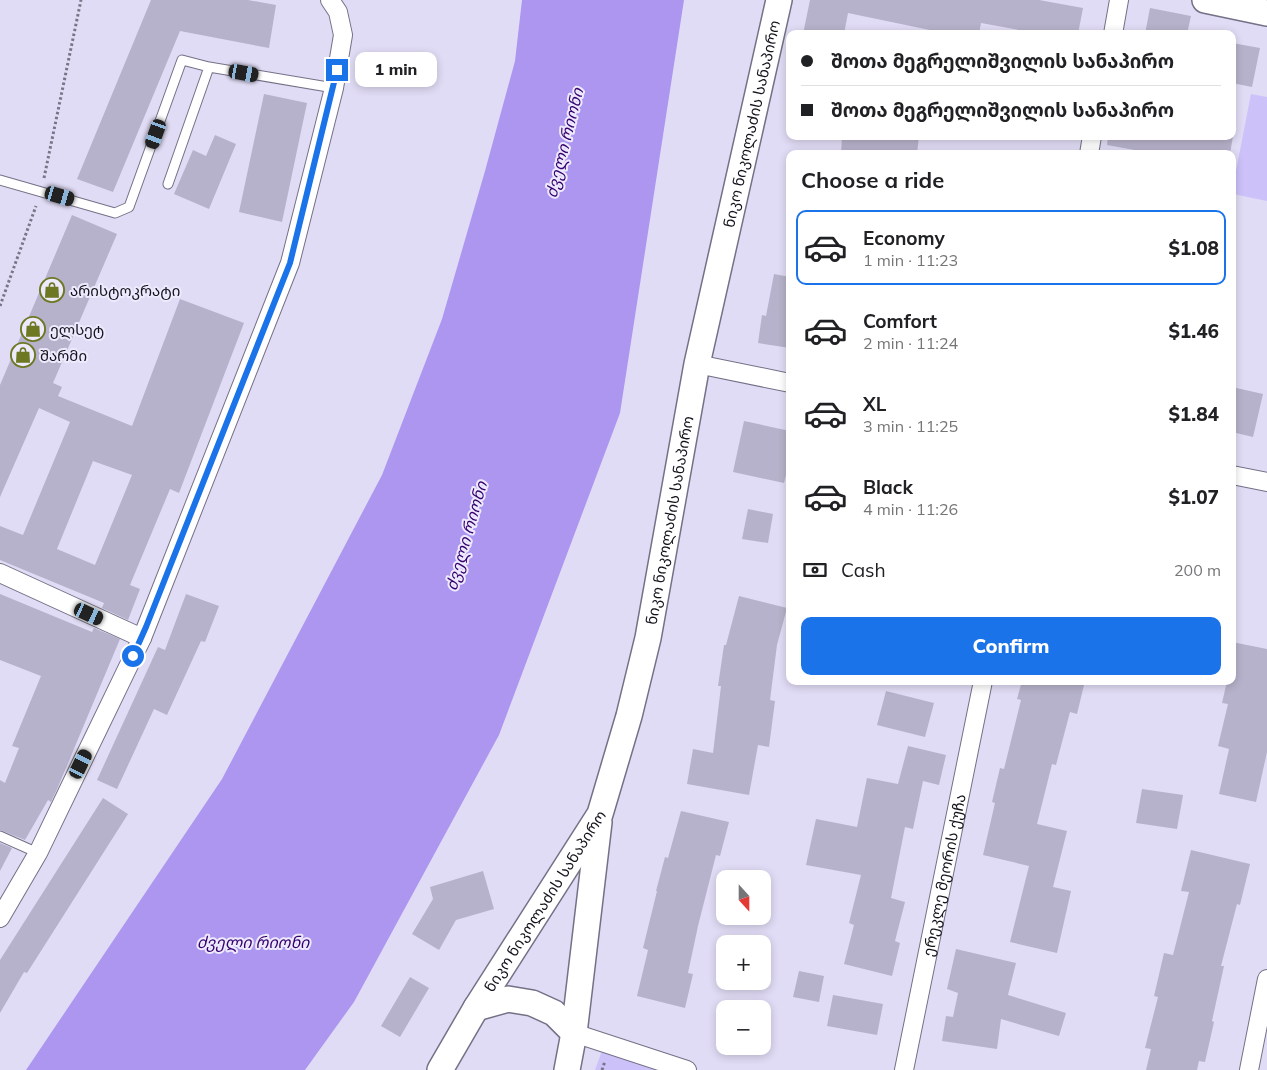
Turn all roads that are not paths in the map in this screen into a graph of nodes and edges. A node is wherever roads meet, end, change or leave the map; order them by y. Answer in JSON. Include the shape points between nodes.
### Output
{"nodes":[{"id":1,"x":330,"y":0,"type":"edge"},
{"id":2,"x":779,"y":0,"type":"edge"},
{"id":3,"x":1120,"y":0,"type":"edge"},
{"id":4,"x":1205,"y":0,"type":"edge"},
{"id":5,"x":1267,"y":13,"type":"edge"},
{"id":6,"x":1114,"y":30,"type":"edge"},
{"id":7,"x":209,"y":67,"type":"junction"},
{"id":8,"x":334,"y":88,"type":"junction"},
{"id":9,"x":0,"y":180,"type":"edge"},
{"id":10,"x":168,"y":184,"type":"dead end"},
{"id":11,"x":697,"y":364,"type":"junction"},
{"id":12,"x":786,"y":382,"type":"edge"},
{"id":13,"x":1236,"y":476,"type":"edge"},
{"id":14,"x":1267,"y":482,"type":"edge"},
{"id":15,"x":0,"y":573,"type":"edge"},
{"id":16,"x":142,"y":638,"type":"junction"},
{"id":17,"x":982,"y":685,"type":"edge"},
{"id":18,"x":600,"y":814,"type":"junction"},
{"id":19,"x":0,"y":836,"type":"edge"},
{"id":20,"x":38,"y":854,"type":"junction"},
{"id":21,"x":0,"y":918,"type":"edge"},
{"id":22,"x":1267,"y":979,"type":"edge"},
{"id":23,"x":476,"y":1008,"type":"junction"},
{"id":24,"x":574,"y":1033,"type":"junction"},
{"id":25,"x":442,"y":1069,"type":"edge"},
{"id":26,"x":567,"y":1070,"type":"edge"},
{"id":27,"x":687,"y":1070,"type":"edge"},
{"id":28,"x":904,"y":1070,"type":"edge"},
{"id":29,"x":1249,"y":1070,"type":"edge"}],
"edges":[{"from":1,"to":8,"type":"street","via":[[338,12],[343,35]]},
{"from":2,"to":11,"type":"street","name":"ნიკო ნიკოლაძის სანაპირო"},
{"from":3,"to":6,"type":"street"},
{"from":4,"to":5,"type":"street"},
{"from":7,"to":8,"type":"lane"},
{"from":7,"to":9,"type":"lane","via":[[182,60],[129,207],[115,213]]},
{"from":7,"to":10,"type":"lane"},
{"from":8,"to":16,"type":"street","via":[[290,263]]},
{"from":11,"to":12,"type":"street"},
{"from":11,"to":18,"type":"street","name":"ნიკო ნიკოლაძის სანაპირო","via":[[648,638]]},
{"from":13,"to":14,"type":"street"},
{"from":15,"to":16,"type":"street"},
{"from":16,"to":20,"type":"street"},
{"from":17,"to":28,"type":"street","name":"ერეკლე მეორის ქუჩა"},
{"from":18,"to":23,"type":"street","name":"ნიკო ნიკოლაძის სანაპირო"},
{"from":18,"to":24,"type":"street"},
{"from":19,"to":20,"type":"lane"},
{"from":20,"to":21,"type":"street"},
{"from":22,"to":29,"type":"street"},
{"from":23,"to":24,"type":"street","via":[[508,1000],[532,1003],[554,1013]]},
{"from":23,"to":25,"type":"street","name":"ნიკო ნიკოლაძის სანაპირო"},
{"from":24,"to":26,"type":"street"},
{"from":24,"to":27,"type":"street"}]}
